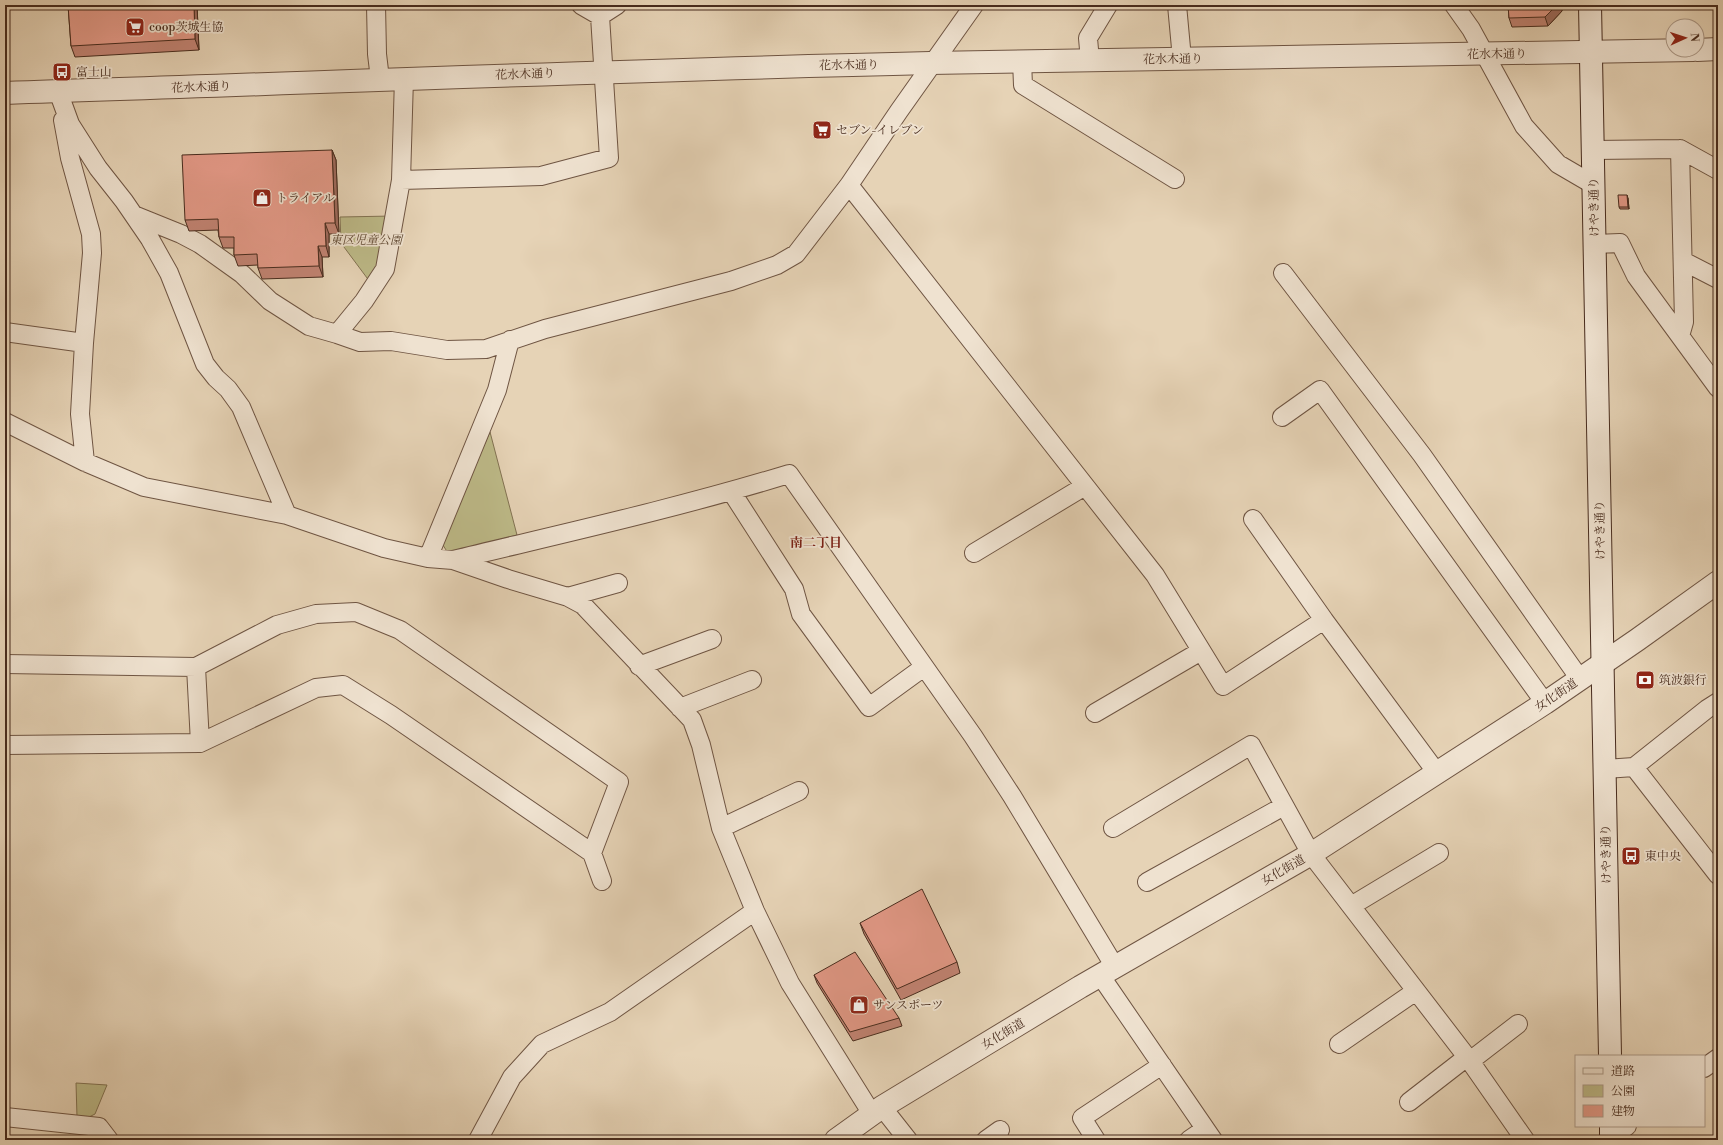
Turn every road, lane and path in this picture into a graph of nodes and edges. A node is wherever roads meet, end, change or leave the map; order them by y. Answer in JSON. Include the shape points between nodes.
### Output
{"nodes":[{"id":1,"x":376,"y":5,"type":"edge"},
{"id":2,"x":581,"y":5,"type":"edge"},
{"id":3,"x":617,"y":5,"type":"edge"},
{"id":4,"x":974,"y":5,"type":"edge"},
{"id":5,"x":1108,"y":5,"type":"edge"},
{"id":6,"x":1177,"y":5,"type":"edge"},
{"id":7,"x":1454,"y":5,"type":"edge"},
{"id":8,"x":1590,"y":5,"type":"edge"},
{"id":9,"x":600,"y":16,"type":"junction"},
{"id":10,"x":1705,"y":50,"type":"edge"},
{"id":11,"x":1718,"y":50,"type":"edge"},
{"id":12,"x":1665,"y":51,"type":"edge"},
{"id":13,"x":1591,"y":52,"type":"junction"},
{"id":14,"x":1485,"y":54,"type":"junction"},
{"id":15,"x":1182,"y":59,"type":"junction"},
{"id":16,"x":1022,"y":61,"type":"junction"},
{"id":17,"x":1090,"y":61,"type":"junction"},
{"id":18,"x":933,"y":63,"type":"junction"},
{"id":19,"x":604,"y":71,"type":"junction"},
{"id":20,"x":404,"y":78,"type":"junction"},
{"id":21,"x":380,"y":79,"type":"junction"},
{"id":22,"x":58,"y":91,"type":"junction"},
{"id":23,"x":5,"y":93,"type":"edge"},
{"id":24,"x":1680,"y":148,"type":"junction"},
{"id":25,"x":1593,"y":150,"type":"junction"},
{"id":26,"x":1718,"y":170,"type":"edge"},
{"id":27,"x":1176,"y":178,"type":"dead end"},
{"id":28,"x":401,"y":180,"type":"junction"},
{"id":29,"x":849,"y":185,"type":"junction"},
{"id":30,"x":1594,"y":185,"type":"junction"},
{"id":31,"x":134,"y":215,"type":"junction"},
{"id":32,"x":1595,"y":244,"type":"junction"},
{"id":33,"x":1683,"y":261,"type":"junction"},
{"id":34,"x":1283,"y":273,"type":"dead end"},
{"id":35,"x":1718,"y":279,"type":"edge"},
{"id":36,"x":5,"y":332,"type":"edge"},
{"id":37,"x":337,"y":334,"type":"junction"},
{"id":38,"x":1680,"y":336,"type":"junction"},
{"id":39,"x":510,"y":340,"type":"junction"},
{"id":40,"x":84,"y":344,"type":"junction"},
{"id":41,"x":1718,"y":388,"type":"edge"},
{"id":42,"x":1282,"y":417,"type":"dead end"},
{"id":43,"x":5,"y":422,"type":"edge"},
{"id":44,"x":85,"y":462,"type":"junction"},
{"id":45,"x":1085,"y":486,"type":"junction"},
{"id":46,"x":732,"y":491,"type":"junction"},
{"id":47,"x":287,"y":515,"type":"junction"},
{"id":48,"x":1253,"y":519,"type":"dead end"},
{"id":49,"x":974,"y":553,"type":"dead end"},
{"id":50,"x":428,"y":558,"type":"junction"},
{"id":51,"x":453,"y":560,"type":"junction"},
{"id":52,"x":1718,"y":582,"type":"edge"},
{"id":53,"x":618,"y":583,"type":"dead end"},
{"id":54,"x":568,"y":596,"type":"junction"},
{"id":55,"x":1324,"y":620,"type":"junction"},
{"id":56,"x":712,"y":639,"type":"dead end"},
{"id":57,"x":1201,"y":651,"type":"junction"},
{"id":58,"x":1603,"y":663,"type":"junction"},
{"id":59,"x":5,"y":664,"type":"edge"},
{"id":60,"x":639,"y":666,"type":"junction"},
{"id":61,"x":196,"y":667,"type":"junction"},
{"id":62,"x":924,"y":667,"type":"junction"},
{"id":63,"x":1580,"y":679,"type":"junction"},
{"id":64,"x":752,"y":680,"type":"dead end"},
{"id":65,"x":1718,"y":702,"type":"edge"},
{"id":66,"x":1545,"y":703,"type":"junction"},
{"id":67,"x":680,"y":708,"type":"junction"},
{"id":68,"x":1095,"y":713,"type":"dead end"},
{"id":69,"x":200,"y":743,"type":"junction"},
{"id":70,"x":5,"y":745,"type":"edge"},
{"id":71,"x":1634,"y":767,"type":"junction"},
{"id":72,"x":1605,"y":769,"type":"junction"},
{"id":73,"x":1437,"y":773,"type":"junction"},
{"id":74,"x":798,"y":791,"type":"dead end"},
{"id":75,"x":1284,"y":806,"type":"junction"},
{"id":76,"x":721,"y":828,"type":"junction"},
{"id":77,"x":1113,"y":828,"type":"dead end"},
{"id":78,"x":592,"y":853,"type":"junction"},
{"id":79,"x":1439,"y":853,"type":"dead end"},
{"id":80,"x":1311,"y":854,"type":"junction"},
{"id":81,"x":1715,"y":866,"type":"edge"},
{"id":82,"x":602,"y":881,"type":"dead end"},
{"id":83,"x":1147,"y":882,"type":"dead end"},
{"id":84,"x":1351,"y":906,"type":"junction"},
{"id":85,"x":755,"y":911,"type":"junction"},
{"id":86,"x":1108,"y":971,"type":"junction"},
{"id":87,"x":1416,"y":991,"type":"junction"},
{"id":88,"x":1518,"y":1024,"type":"dead end"},
{"id":89,"x":1339,"y":1044,"type":"dead end"},
{"id":90,"x":1610,"y":1055,"type":"edge"},
{"id":91,"x":1718,"y":1058,"type":"edge"},
{"id":92,"x":1469,"y":1059,"type":"junction"},
{"id":93,"x":1162,"y":1065,"type":"junction"},
{"id":94,"x":1705,"y":1067,"type":"edge"},
{"id":95,"x":1409,"y":1102,"type":"dead end"},
{"id":96,"x":877,"y":1110,"type":"junction"},
{"id":97,"x":5,"y":1117,"type":"edge"},
{"id":98,"x":1209,"y":1134,"type":"edge"},
{"id":99,"x":480,"y":1139,"type":"edge"},
{"id":100,"x":109,"y":1140,"type":"edge"},
{"id":101,"x":836,"y":1140,"type":"edge"},
{"id":102,"x":908,"y":1140,"type":"edge"},
{"id":103,"x":1096,"y":1140,"type":"edge"},
{"id":104,"x":1189,"y":1140,"type":"edge"},
{"id":105,"x":1525,"y":1140,"type":"edge"}],
"edges":[{"from":1,"to":21,"type":"street"},
{"from":2,"to":9,"type":"street"},
{"from":3,"to":9,"type":"street"},
{"from":4,"to":18,"type":"street"},
{"from":5,"to":17,"type":"street","via":[[1088,38]]},
{"from":6,"to":15,"type":"street"},
{"from":7,"to":14,"type":"street"},
{"from":8,"to":13,"type":"street","name":"けやき通り"},
{"from":9,"to":19,"type":"street"},
{"from":10,"to":11,"type":"street"},
{"from":12,"to":13,"type":"street","name":"花水木通り"},
{"from":13,"to":14,"type":"street","name":"花水木通り"},
{"from":13,"to":25,"type":"street","name":"けやき通り"},
{"from":14,"to":15,"type":"street","name":"花水木通り"},
{"from":14,"to":30,"type":"street","via":[[1524,126],[1558,164]]},
{"from":15,"to":17,"type":"street","name":"花水木通り"},
{"from":16,"to":17,"type":"street","name":"花水木通り"},
{"from":16,"to":18,"type":"street","name":"花水木通り"},
{"from":16,"to":27,"type":"street","via":[[1023,84]]},
{"from":18,"to":19,"type":"street","name":"花水木通り"},
{"from":18,"to":29,"type":"street"},
{"from":19,"to":20,"type":"street","name":"花水木通り"},
{"from":19,"to":28,"type":"street","via":[[609,158],[541,176]]},
{"from":20,"to":21,"type":"street","name":"花水木通り"},
{"from":20,"to":28,"type":"street"},
{"from":21,"to":22,"type":"street","name":"花水木通り"},
{"from":22,"to":23,"type":"street","name":"花水木通り"},
{"from":22,"to":31,"type":"street","via":[[70,124],[98,168]]},
{"from":22,"to":40,"type":"street","via":[[70,158],[91,234],[92,252]]},
{"from":24,"to":25,"type":"street"},
{"from":24,"to":26,"type":"street"},
{"from":24,"to":33,"type":"street"},
{"from":25,"to":30,"type":"street","name":"けやき通り"},
{"from":28,"to":37,"type":"street","via":[[386,269]]},
{"from":29,"to":39,"type":"street","via":[[796,254],[777,265],[731,281]]},
{"from":29,"to":45,"type":"street"},
{"from":30,"to":32,"type":"street","name":"けやき通り"},
{"from":31,"to":37,"type":"street","via":[[200,244],[242,274],[270,301],[310,326]]},
{"from":31,"to":47,"type":"street","via":[[169,273],[205,364],[241,407]]},
{"from":32,"to":38,"type":"street","via":[[1620,243],[1636,276]]},
{"from":32,"to":58,"type":"street","name":"けやき通り"},
{"from":33,"to":35,"type":"street"},
{"from":33,"to":38,"type":"street","via":[[1684,322]]},
{"from":34,"to":63,"type":"street","via":[[1422,455]]},
{"from":36,"to":40,"type":"street"},
{"from":37,"to":39,"type":"street","via":[[360,342],[391,341],[447,350],[486,349]]},
{"from":38,"to":41,"type":"street"},
{"from":39,"to":50,"type":"street","via":[[497,390]]},
{"from":40,"to":44,"type":"street","via":[[80,414]]},
{"from":42,"to":66,"type":"street","via":[[1320,390]]},
{"from":43,"to":44,"type":"street"},
{"from":44,"to":47,"type":"street","via":[[144,487]]},
{"from":45,"to":49,"type":"street"},
{"from":45,"to":57,"type":"street","via":[[1155,575]]},
{"from":46,"to":51,"type":"street"},
{"from":46,"to":62,"type":"street","via":[[789,474]]},
{"from":46,"to":62,"type":"street","via":[[794,589],[801,614],[869,707]]},
{"from":47,"to":50,"type":"street","via":[[384,548]]},
{"from":48,"to":55,"type":"street"},
{"from":50,"to":51,"type":"street"},
{"from":51,"to":54,"type":"street"},
{"from":52,"to":58,"type":"street","name":"女化街道"},
{"from":53,"to":54,"type":"street"},
{"from":54,"to":60,"type":"street","via":[[583,605]]},
{"from":55,"to":57,"type":"street","via":[[1223,686]]},
{"from":55,"to":73,"type":"street"},
{"from":56,"to":60,"type":"street"},
{"from":57,"to":68,"type":"street"},
{"from":58,"to":63,"type":"street","name":"女化街道"},
{"from":58,"to":72,"type":"street","name":"けやき通り"},
{"from":59,"to":61,"type":"street"},
{"from":60,"to":67,"type":"street"},
{"from":61,"to":69,"type":"street"},
{"from":61,"to":78,"type":"street","via":[[276,625],[316,614],[356,612],[400,630],[619,782]]},
{"from":62,"to":86,"type":"street","via":[[1012,796]]},
{"from":63,"to":66,"type":"street","name":"女化街道"},
{"from":64,"to":67,"type":"street"},
{"from":65,"to":71,"type":"street"},
{"from":66,"to":73,"type":"street","name":"女化街道"},
{"from":67,"to":76,"type":"street","via":[[692,720],[701,745]]},
{"from":69,"to":70,"type":"street"},
{"from":69,"to":78,"type":"street","via":[[316,688],[344,685]]},
{"from":71,"to":72,"type":"street"},
{"from":71,"to":81,"type":"street"},
{"from":72,"to":90,"type":"street","name":"けやき通り"},
{"from":73,"to":80,"type":"street","name":"女化街道"},
{"from":74,"to":76,"type":"street"},
{"from":75,"to":77,"type":"street","via":[[1251,746]]},
{"from":75,"to":80,"type":"street"},
{"from":75,"to":83,"type":"street"},
{"from":76,"to":85,"type":"street"},
{"from":78,"to":82,"type":"street"},
{"from":79,"to":84,"type":"street"},
{"from":80,"to":84,"type":"street"},
{"from":80,"to":86,"type":"street","name":"女化街道"},
{"from":84,"to":87,"type":"street"},
{"from":85,"to":96,"type":"street","via":[[790,982]]},
{"from":85,"to":99,"type":"street","via":[[610,1012],[542,1044],[512,1077]]},
{"from":86,"to":93,"type":"street"},
{"from":86,"to":96,"type":"street","name":"女化街道"},
{"from":87,"to":89,"type":"street"},
{"from":87,"to":92,"type":"street"},
{"from":88,"to":92,"type":"street"},
{"from":91,"to":94,"type":"street"},
{"from":92,"to":95,"type":"street"},
{"from":92,"to":105,"type":"street"},
{"from":93,"to":98,"type":"street"},
{"from":93,"to":103,"type":"street","via":[[1082,1118]]},
{"from":96,"to":101,"type":"street","name":"女化街道"},
{"from":96,"to":102,"type":"street"},
{"from":97,"to":100,"type":"street","via":[[99,1127]]},
{"from":98,"to":104,"type":"street"}]}
